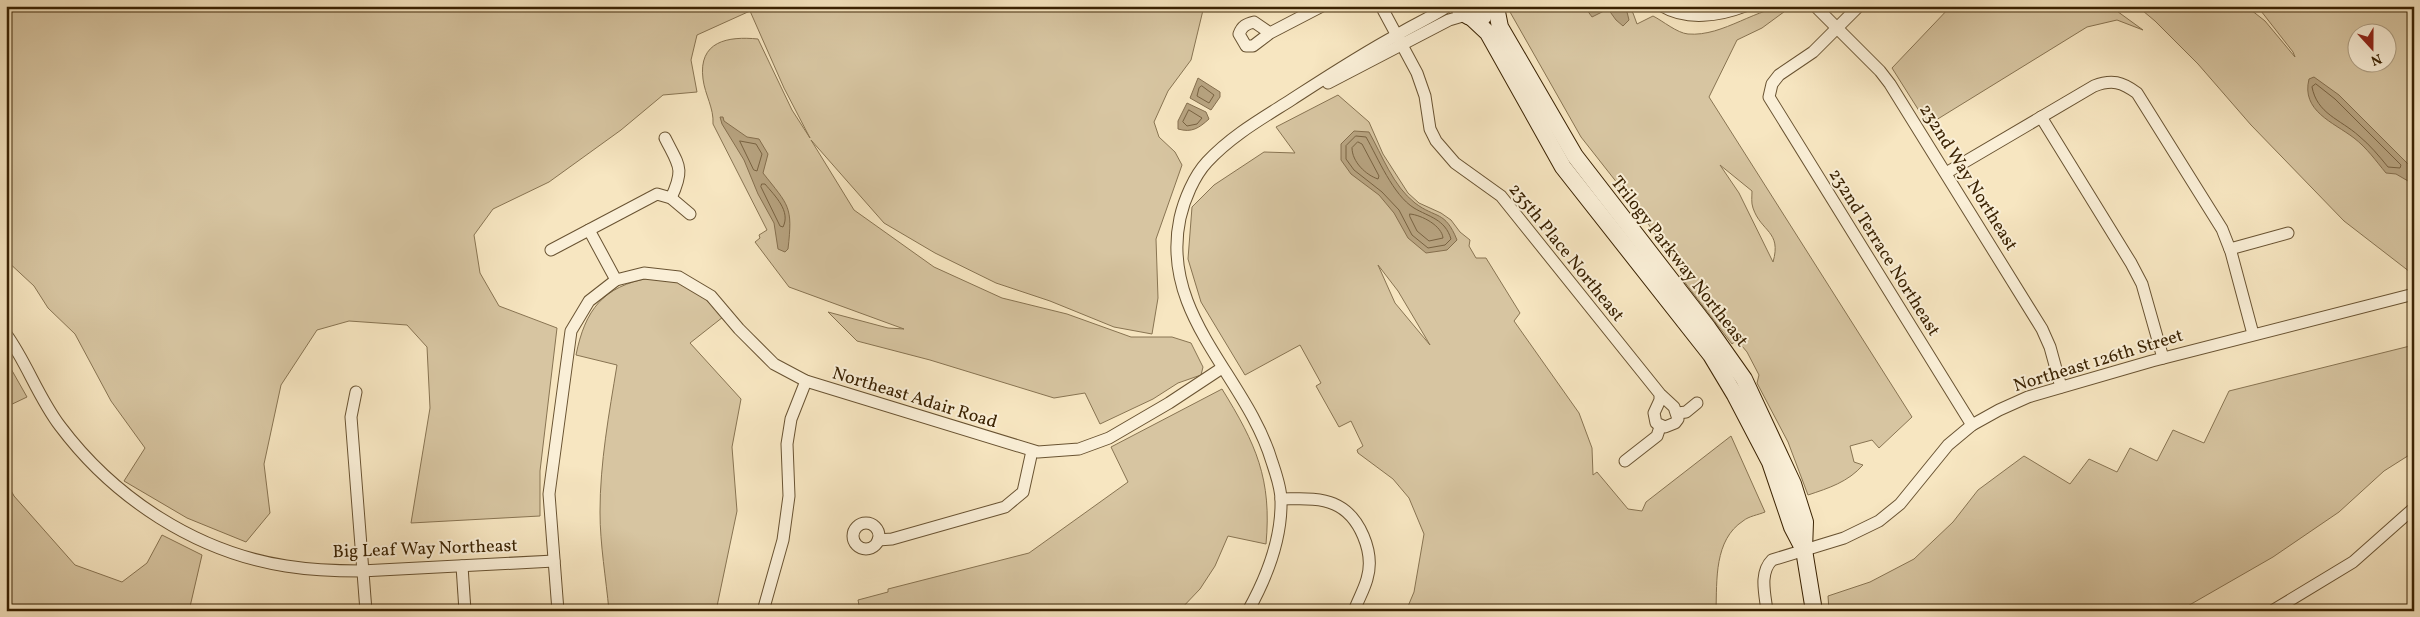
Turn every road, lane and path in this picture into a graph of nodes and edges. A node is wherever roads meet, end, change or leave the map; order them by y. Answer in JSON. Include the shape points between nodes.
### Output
{"nodes":[{"id":1,"x":1322,"y":6,"type":"edge"},
{"id":2,"x":1380,"y":6,"type":"edge"},
{"id":3,"x":1448,"y":6,"type":"edge"},
{"id":4,"x":1496,"y":6,"type":"edge"},
{"id":5,"x":1662,"y":6,"type":"edge"},
{"id":6,"x":1745,"y":6,"type":"edge"},
{"id":7,"x":1815,"y":6,"type":"edge"},
{"id":8,"x":1860,"y":6,"type":"edge"},
{"id":9,"x":1465,"y":13,"type":"edge"},
{"id":10,"x":1837,"y":28,"type":"junction"},
{"id":11,"x":1270,"y":33,"type":"dead end"},
{"id":12,"x":1396,"y":35,"type":"junction"},
{"id":13,"x":1402,"y":46,"type":"junction"},
{"id":14,"x":1279,"y":107,"type":"junction"},
{"id":15,"x":2042,"y":118,"type":"junction"},
{"id":16,"x":665,"y":138,"type":"dead end"},
{"id":17,"x":1946,"y":173,"type":"junction"},
{"id":18,"x":671,"y":198,"type":"junction"},
{"id":19,"x":690,"y":214,"type":"dead end"},
{"id":20,"x":589,"y":230,"type":"junction"},
{"id":21,"x":2288,"y":233,"type":"dead end"},
{"id":22,"x":2230,"y":249,"type":"junction"},
{"id":23,"x":551,"y":250,"type":"dead end"},
{"id":24,"x":616,"y":280,"type":"junction"},
{"id":25,"x":2414,"y":294,"type":"edge"},
{"id":26,"x":6,"y":334,"type":"edge"},
{"id":27,"x":2254,"y":334,"type":"junction"},
{"id":28,"x":2163,"y":358,"type":"junction"},
{"id":29,"x":1222,"y":368,"type":"junction"},
{"id":30,"x":806,"y":381,"type":"junction"},
{"id":31,"x":2060,"y":387,"type":"junction"},
{"id":32,"x":356,"y":392,"type":"dead end"},
{"id":33,"x":1660,"y":394,"type":"junction"},
{"id":34,"x":1697,"y":403,"type":"dead end"},
{"id":35,"x":1678,"y":413,"type":"junction"},
{"id":36,"x":1972,"y":425,"type":"junction"},
{"id":37,"x":1660,"y":426,"type":"junction"},
{"id":38,"x":1032,"y":451,"type":"junction"},
{"id":39,"x":1625,"y":461,"type":"dead end"},
{"id":40,"x":1281,"y":498,"type":"junction"},
{"id":41,"x":2414,"y":508,"type":"edge"},
{"id":42,"x":878,"y":540,"type":"dead end"},
{"id":43,"x":1804,"y":550,"type":"junction"},
{"id":44,"x":554,"y":561,"type":"junction"},
{"id":45,"x":462,"y":566,"type":"junction"},
{"id":46,"x":361,"y":571,"type":"junction"},
{"id":47,"x":366,"y":611,"type":"edge"},
{"id":48,"x":465,"y":611,"type":"edge"},
{"id":49,"x":558,"y":611,"type":"edge"},
{"id":50,"x":763,"y":611,"type":"edge"},
{"id":51,"x":1248,"y":611,"type":"edge"},
{"id":52,"x":1354,"y":611,"type":"edge"},
{"id":53,"x":1767,"y":611,"type":"edge"},
{"id":54,"x":1814,"y":611,"type":"edge"},
{"id":55,"x":2272,"y":611,"type":"edge"}],
"edges":[{"from":1,"to":11,"type":"street"},
{"from":2,"to":12,"type":"street","name":"235th Place Northeast"},
{"from":3,"to":12,"type":"street"},
{"from":4,"to":9,"type":"street","via":[[1486,16]]},
{"from":4,"to":43,"type":"street","name":"Trilogy Parkway Northeast","via":[[1500,27],[1575,156],[1744,379],[1793,484],[1805,522]]},
{"from":5,"to":6,"type":"street","via":[[1693,15],[1724,14]]},
{"from":7,"to":10,"type":"street","name":"232nd Way Northeast"},
{"from":8,"to":10,"type":"street"},
{"from":9,"to":13,"type":"street"},
{"from":9,"to":43,"type":"street","name":"Trilogy Parkway Northeast","via":[[1488,33],[1568,174],[1711,355],[1759,437],[1792,527]]},
{"from":10,"to":17,"type":"street","name":"232nd Way Northeast","via":[[1880,72]]},
{"from":10,"to":36,"type":"street","name":"232nd Terrace Northeast","via":[[1813,52],[1779,75],[1772,84],[1769,98]]},
{"from":12,"to":13,"type":"street","name":"235th Place Northeast"},
{"from":12,"to":14,"type":"street"},
{"from":13,"to":14,"type":"street"},
{"from":13,"to":33,"type":"street","name":"235th Place Northeast","via":[[1423,88],[1430,129],[1436,141],[1456,163],[1501,196]]},
{"from":14,"to":29,"type":"street","via":[[1231,138],[1205,164],[1182,208],[1176,251],[1183,294]]},
{"from":15,"to":17,"type":"street"},
{"from":15,"to":22,"type":"street","via":[[2106,82],[2122,83],[2137,93],[2222,229]]},
{"from":15,"to":28,"type":"street","via":[[2132,263],[2142,284]]},
{"from":16,"to":18,"type":"street","via":[[680,167],[680,180]]},
{"from":17,"to":31,"type":"street","name":"232nd Way Northeast","via":[[2042,329]]},
{"from":18,"to":19,"type":"street"},
{"from":18,"to":20,"type":"street","via":[[657,194]]},
{"from":20,"to":23,"type":"street"},
{"from":20,"to":24,"type":"street"},
{"from":21,"to":22,"type":"street"},
{"from":22,"to":27,"type":"street"},
{"from":24,"to":30,"type":"street","name":"Northeast Adair Road","via":[[644,273],[679,276],[711,296],[774,364]]},
{"from":24,"to":44,"type":"street","via":[[589,301],[571,331],[549,494]]},
{"from":25,"to":27,"type":"street","name":"Northeast 126th Street"},
{"from":26,"to":46,"type":"street","name":"Big Leaf Way Northeast","via":[[59,425],[95,466],[146,508],[195,538],[242,556],[285,566]]},
{"from":27,"to":28,"type":"street","name":"Northeast 126th Street"},
{"from":28,"to":31,"type":"street","name":"Northeast 126th Street"},
{"from":29,"to":38,"type":"street","name":"Northeast Adair Road","via":[[1109,438],[1079,448]]},
{"from":29,"to":40,"type":"street","via":[[1268,448]]},
{"from":30,"to":38,"type":"street","name":"Northeast Adair Road"},
{"from":30,"to":50,"type":"street","via":[[791,419],[783,540]]},
{"from":31,"to":36,"type":"street","name":"Northeast 126th Street","via":[[2028,397]]},
{"from":32,"to":46,"type":"street","via":[[350,417]]},
{"from":33,"to":35,"type":"street","name":"235th Place Northeast"},
{"from":33,"to":37,"type":"street","via":[[1654,413]]},
{"from":34,"to":35,"type":"street","via":[[1686,412]]},
{"from":35,"to":37,"type":"street","via":[[1675,423],[1665,428]]},
{"from":36,"to":43,"type":"street","name":"Northeast 126th Street","via":[[1948,445],[1900,504],[1879,521],[1844,538]]},
{"from":37,"to":39,"type":"street","via":[[1657,436]]},
{"from":38,"to":42,"type":"street","via":[[1023,492],[1005,507],[892,539]]},
{"from":40,"to":51,"type":"street","via":[[1276,545],[1266,576]]},
{"from":40,"to":52,"type":"street","via":[[1335,504],[1357,522],[1368,550],[1368,578]]},
{"from":41,"to":55,"type":"street","via":[[2353,562]]},
{"from":43,"to":53,"type":"street","name":"Northeast 126th Street","via":[[1778,557],[1768,564],[1764,575]]},
{"from":43,"to":54,"type":"street","name":"Trilogy Parkway Northeast"},
{"from":44,"to":45,"type":"street","name":"Big Leaf Way Northeast"},
{"from":44,"to":49,"type":"street"},
{"from":45,"to":46,"type":"street","name":"Big Leaf Way Northeast"},
{"from":45,"to":48,"type":"street"},
{"from":46,"to":47,"type":"street"}]}
